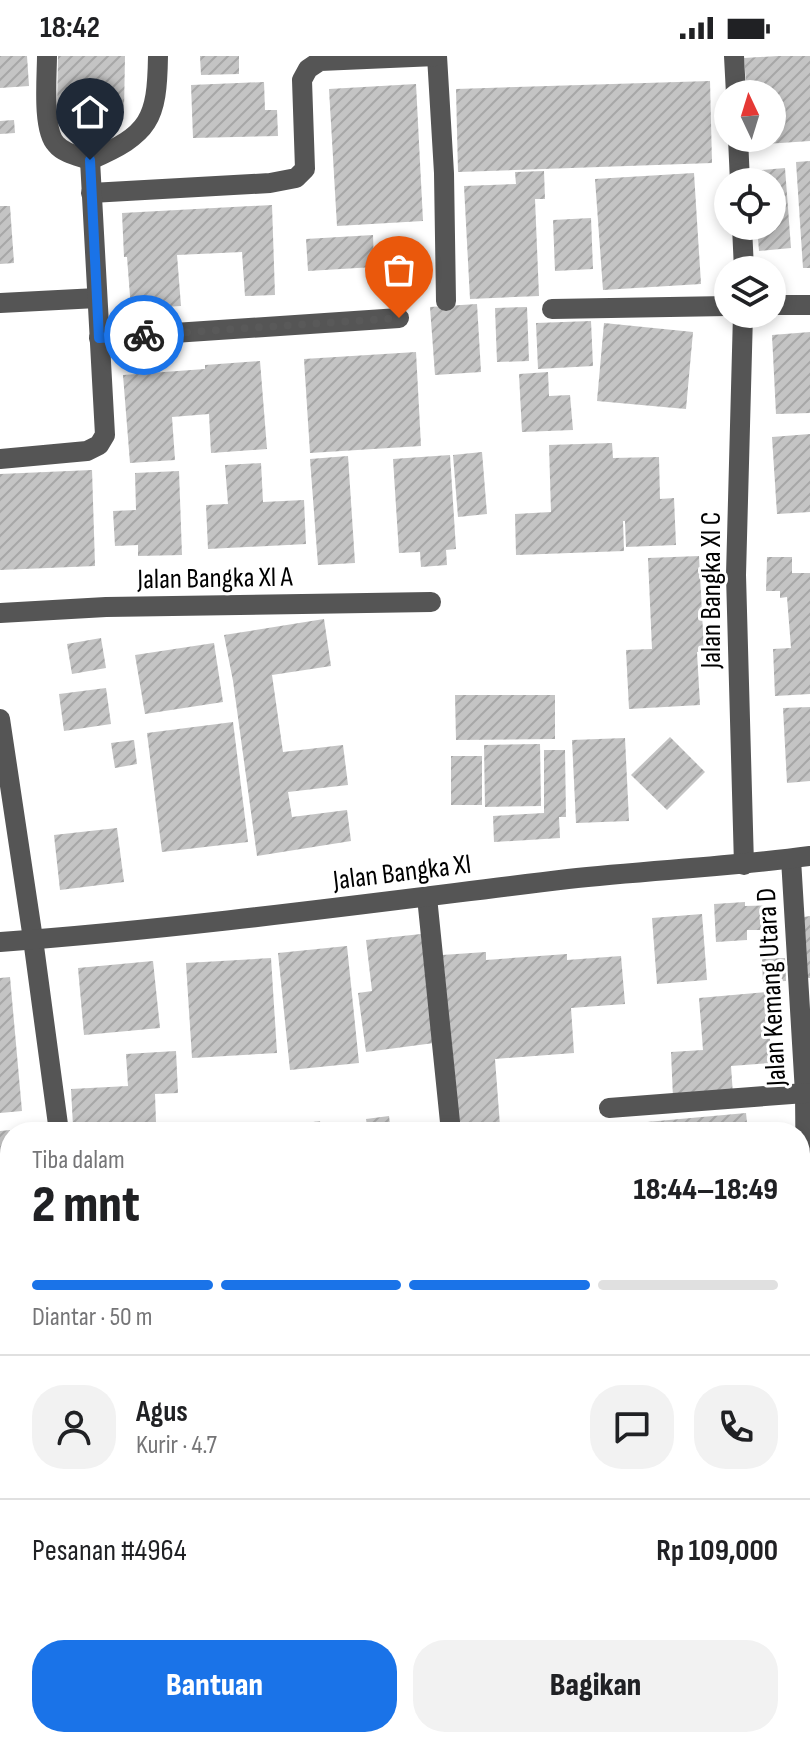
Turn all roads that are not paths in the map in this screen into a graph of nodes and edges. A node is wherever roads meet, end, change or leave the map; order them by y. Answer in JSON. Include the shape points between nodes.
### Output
{"nodes":[{"id":1,"x":47,"y":56,"type":"edge"},
{"id":2,"x":158,"y":56,"type":"edge"},
{"id":3,"x":437,"y":56,"type":"edge"},
{"id":4,"x":734,"y":56,"type":"edge"},
{"id":5,"x":735,"y":80,"type":"edge"},
{"id":6,"x":90,"y":160,"type":"junction"},
{"id":7,"x":91,"y":193,"type":"junction"},
{"id":8,"x":97,"y":298,"type":"junction"},
{"id":9,"x":446,"y":301,"type":"dead end"},
{"id":10,"x":0,"y":303,"type":"edge"},
{"id":11,"x":786,"y":305,"type":"edge"},
{"id":12,"x":810,"y":305,"type":"edge"},
{"id":13,"x":714,"y":306,"type":"edge"},
{"id":14,"x":552,"y":309,"type":"dead end"},
{"id":15,"x":399,"y":318,"type":"dead end"},
{"id":16,"x":743,"y":328,"type":"edge"},
{"id":17,"x":99,"y":338,"type":"junction"},
{"id":18,"x":0,"y":459,"type":"edge"},
{"id":19,"x":431,"y":602,"type":"dead end"},
{"id":20,"x":0,"y":613,"type":"edge"},
{"id":21,"x":0,"y":719,"type":"edge"},
{"id":22,"x":800,"y":858,"type":"edge"},
{"id":23,"x":744,"y":865,"type":"junction"},
{"id":24,"x":427,"y":897,"type":"junction"},
{"id":25,"x":33,"y":939,"type":"junction"},
{"id":26,"x":0,"y":942,"type":"edge"},
{"id":27,"x":805,"y":1093,"type":"junction"},
{"id":28,"x":609,"y":1108,"type":"dead end"},
{"id":29,"x":58,"y":1122,"type":"edge"},
{"id":30,"x":450,"y":1122,"type":"edge"},
{"id":31,"x":806,"y":1122,"type":"edge"}],
"edges":[{"from":1,"to":6,"type":"street","via":[[49,131],[67,152]]},
{"from":2,"to":6,"type":"street","via":[[150,119],[123,146]]},
{"from":3,"to":7,"type":"street","via":[[320,61],[308,69],[302,80],[305,169],[296,178],[257,185]]},
{"from":3,"to":9,"type":"street"},
{"from":4,"to":5,"type":"street"},
{"from":6,"to":7,"type":"street"},
{"from":7,"to":8,"type":"street"},
{"from":8,"to":10,"type":"street"},
{"from":8,"to":17,"type":"street"},
{"from":11,"to":12,"type":"street"},
{"from":13,"to":14,"type":"street"},
{"from":15,"to":17,"type":"street"},
{"from":16,"to":23,"type":"street","name":"Jalan Bangka XI C","via":[[736,575]]},
{"from":17,"to":18,"type":"street","via":[[105,419],[99,445],[87,451]]},
{"from":19,"to":20,"type":"street","name":"Jalan Bangka XI A"},
{"from":21,"to":25,"type":"street"},
{"from":22,"to":23,"type":"street","name":"Jalan Bangka XI"},
{"from":22,"to":27,"type":"street","name":"Jalan Kemang Utara D"},
{"from":23,"to":24,"type":"street","name":"Jalan Bangka XI"},
{"from":24,"to":25,"type":"street","name":"Jalan Bangka XI"},
{"from":24,"to":30,"type":"street"},
{"from":25,"to":26,"type":"street","name":"Jalan Bangka XI"},
{"from":25,"to":29,"type":"street"},
{"from":27,"to":28,"type":"street"},
{"from":27,"to":31,"type":"street","name":"Jalan Kemang Utara D"}]}
